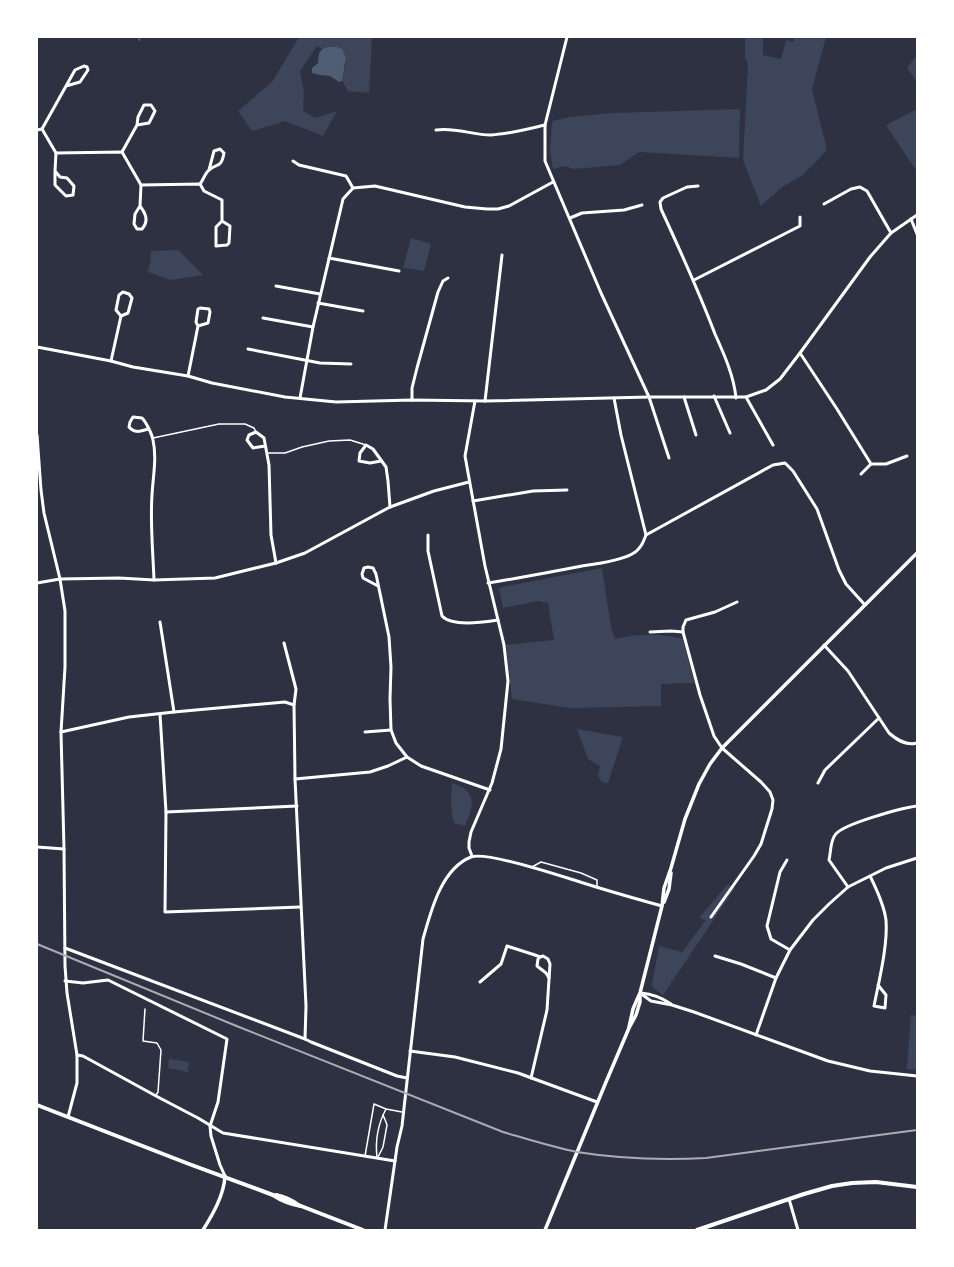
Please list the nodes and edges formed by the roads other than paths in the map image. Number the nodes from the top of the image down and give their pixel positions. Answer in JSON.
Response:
{"nodes":[{"id":1,"x":567,"y":37,"type":"edge"},
{"id":2,"x":66,"y":86,"type":"junction"},
{"id":3,"x":137,"y":125,"type":"junction"},
{"id":4,"x":545,"y":125,"type":"junction"},
{"id":5,"x":42,"y":129,"type":"junction"},
{"id":6,"x":37,"y":130,"type":"edge"},
{"id":7,"x":436,"y":130,"type":"dead end"},
{"id":8,"x":122,"y":152,"type":"junction"},
{"id":9,"x":56,"y":153,"type":"junction"},
{"id":10,"x":293,"y":161,"type":"dead end"},
{"id":11,"x":209,"y":170,"type":"junction"},
{"id":12,"x":55,"y":171,"type":"junction"},
{"id":13,"x":553,"y":182,"type":"junction"},
{"id":14,"x":200,"y":184,"type":"junction"},
{"id":15,"x":141,"y":185,"type":"junction"},
{"id":16,"x":698,"y":186,"type":"dead end"},
{"id":17,"x":353,"y":188,"type":"junction"},
{"id":18,"x":824,"y":204,"type":"dead end"},
{"id":19,"x":642,"y":205,"type":"dead end"},
{"id":20,"x":140,"y":206,"type":"junction"},
{"id":21,"x":917,"y":215,"type":"edge"},
{"id":22,"x":800,"y":217,"type":"dead end"},
{"id":23,"x":570,"y":218,"type":"junction"},
{"id":24,"x":912,"y":219,"type":"junction"},
{"id":25,"x":222,"y":220,"type":"junction"},
{"id":26,"x":891,"y":233,"type":"junction"},
{"id":27,"x":917,"y":234,"type":"edge"},
{"id":28,"x":502,"y":255,"type":"dead end"},
{"id":29,"x":329,"y":258,"type":"junction"},
{"id":30,"x":398,"y":271,"type":"dead end"},
{"id":31,"x":448,"y":278,"type":"dead end"},
{"id":32,"x":694,"y":280,"type":"junction"},
{"id":33,"x":276,"y":286,"type":"dead end"},
{"id":34,"x":320,"y":294,"type":"junction"},
{"id":35,"x":318,"y":303,"type":"junction"},
{"id":36,"x":363,"y":311,"type":"dead end"},
{"id":37,"x":121,"y":316,"type":"junction"},
{"id":38,"x":263,"y":318,"type":"dead end"},
{"id":39,"x":198,"y":326,"type":"junction"},
{"id":40,"x":313,"y":327,"type":"junction"},
{"id":41,"x":37,"y":347,"type":"edge"},
{"id":42,"x":248,"y":349,"type":"dead end"},
{"id":43,"x":800,"y":353,"type":"junction"},
{"id":44,"x":111,"y":361,"type":"junction"},
{"id":45,"x":306,"y":361,"type":"junction"},
{"id":46,"x":351,"y":364,"type":"dead end"},
{"id":47,"x":188,"y":376,"type":"junction"},
{"id":48,"x":684,"y":396,"type":"junction"},
{"id":49,"x":714,"y":396,"type":"junction"},
{"id":50,"x":649,"y":397,"type":"junction"},
{"id":51,"x":746,"y":397,"type":"junction"},
{"id":52,"x":300,"y":398,"type":"junction"},
{"id":53,"x":614,"y":398,"type":"junction"},
{"id":54,"x":736,"y":398,"type":"junction"},
{"id":55,"x":412,"y":400,"type":"junction"},
{"id":56,"x":475,"y":401,"type":"junction"},
{"id":57,"x":485,"y":401,"type":"junction"},
{"id":58,"x":148,"y":429,"type":"junction"},
{"id":59,"x":256,"y":432,"type":"junction"},
{"id":60,"x":730,"y":432,"type":"dead end"},
{"id":61,"x":37,"y":435,"type":"edge"},
{"id":62,"x":696,"y":435,"type":"dead end"},
{"id":63,"x":153,"y":438,"type":"junction"},
{"id":64,"x":366,"y":445,"type":"junction"},
{"id":65,"x":773,"y":445,"type":"dead end"},
{"id":66,"x":265,"y":446,"type":"junction"},
{"id":67,"x":267,"y":453,"type":"junction"},
{"id":68,"x":38,"y":454,"type":"edge"},
{"id":69,"x":907,"y":456,"type":"dead end"},
{"id":70,"x":669,"y":458,"type":"dead end"},
{"id":71,"x":381,"y":461,"type":"junction"},
{"id":72,"x":871,"y":464,"type":"junction"},
{"id":73,"x":861,"y":474,"type":"dead end"},
{"id":74,"x":469,"y":482,"type":"junction"},
{"id":75,"x":567,"y":490,"type":"dead end"},
{"id":76,"x":473,"y":501,"type":"junction"},
{"id":77,"x":390,"y":507,"type":"junction"},
{"id":78,"x":428,"y":535,"type":"dead end"},
{"id":79,"x":646,"y":535,"type":"junction"},
{"id":80,"x":917,"y":553,"type":"edge"},
{"id":81,"x":276,"y":563,"type":"junction"},
{"id":82,"x":60,"y":579,"type":"junction"},
{"id":83,"x":154,"y":580,"type":"junction"},
{"id":84,"x":37,"y":583,"type":"edge"},
{"id":85,"x":488,"y":583,"type":"junction"},
{"id":86,"x":378,"y":586,"type":"junction"},
{"id":87,"x":737,"y":602,"type":"dead end"},
{"id":88,"x":865,"y":605,"type":"junction"},
{"id":89,"x":498,"y":620,"type":"junction"},
{"id":90,"x":160,"y":622,"type":"dead end"},
{"id":91,"x":650,"y":632,"type":"dead end"},
{"id":92,"x":683,"y":632,"type":"junction"},
{"id":93,"x":284,"y":643,"type":"dead end"},
{"id":94,"x":824,"y":645,"type":"junction"},
{"id":95,"x":294,"y":705,"type":"junction"},
{"id":96,"x":174,"y":712,"type":"junction"},
{"id":97,"x":160,"y":714,"type":"junction"},
{"id":98,"x":879,"y":718,"type":"junction"},
{"id":99,"x":391,"y":730,"type":"junction"},
{"id":100,"x":61,"y":732,"type":"junction"},
{"id":101,"x":365,"y":732,"type":"dead end"},
{"id":102,"x":916,"y":743,"type":"edge"},
{"id":103,"x":917,"y":747,"type":"edge"},
{"id":104,"x":722,"y":748,"type":"junction"},
{"id":105,"x":407,"y":757,"type":"junction"},
{"id":106,"x":295,"y":779,"type":"junction"},
{"id":107,"x":818,"y":782,"type":"dead end"},
{"id":108,"x":490,"y":790,"type":"junction"},
{"id":109,"x":297,"y":806,"type":"junction"},
{"id":110,"x":917,"y":806,"type":"edge"},
{"id":111,"x":166,"y":812,"type":"junction"},
{"id":112,"x":37,"y":847,"type":"edge"},
{"id":113,"x":64,"y":849,"type":"junction"},
{"id":114,"x":472,"y":856,"type":"junction"},
{"id":115,"x":917,"y":858,"type":"edge"},
{"id":116,"x":787,"y":860,"type":"dead end"},
{"id":117,"x":530,"y":867,"type":"junction"},
{"id":118,"x":870,"y":876,"type":"junction"},
{"id":119,"x":598,"y":887,"type":"junction"},
{"id":120,"x":848,"y":888,"type":"junction"},
{"id":121,"x":662,"y":906,"type":"junction"},
{"id":122,"x":300,"y":907,"type":"junction"},
{"id":123,"x":712,"y":917,"type":"dead end"},
{"id":124,"x":65,"y":948,"type":"junction"},
{"id":125,"x":790,"y":950,"type":"junction"},
{"id":126,"x":715,"y":956,"type":"dead end"},
{"id":127,"x":540,"y":957,"type":"junction"},
{"id":128,"x":549,"y":978,"type":"junction"},
{"id":129,"x":776,"y":978,"type":"junction"},
{"id":130,"x":65,"y":981,"type":"junction"},
{"id":131,"x":480,"y":982,"type":"dead end"},
{"id":132,"x":878,"y":985,"type":"junction"},
{"id":133,"x":640,"y":993,"type":"junction"},
{"id":134,"x":672,"y":1005,"type":"junction"},
{"id":135,"x":145,"y":1009,"type":"dead end"},
{"id":136,"x":756,"y":1035,"type":"junction"},
{"id":137,"x":305,"y":1039,"type":"junction"},
{"id":138,"x":410,"y":1051,"type":"junction"},
{"id":139,"x":77,"y":1055,"type":"junction"},
{"id":140,"x":917,"y":1076,"type":"edge"},
{"id":141,"x":407,"y":1078,"type":"junction"},
{"id":142,"x":531,"y":1078,"type":"junction"},
{"id":143,"x":156,"y":1096,"type":"junction"},
{"id":144,"x":598,"y":1102,"type":"junction"},
{"id":145,"x":37,"y":1105,"type":"edge"},
{"id":146,"x":386,"y":1109,"type":"junction"},
{"id":147,"x":403,"y":1112,"type":"junction"},
{"id":148,"x":383,"y":1115,"type":"junction"},
{"id":149,"x":68,"y":1117,"type":"junction"},
{"id":150,"x":210,"y":1126,"type":"junction"},
{"id":151,"x":366,"y":1156,"type":"junction"},
{"id":152,"x":377,"y":1158,"type":"junction"},
{"id":153,"x":395,"y":1161,"type":"junction"},
{"id":154,"x":225,"y":1176,"type":"junction"},
{"id":155,"x":917,"y":1187,"type":"edge"},
{"id":156,"x":789,"y":1199,"type":"junction"},
{"id":157,"x":204,"y":1230,"type":"edge"},
{"id":158,"x":363,"y":1230,"type":"edge"},
{"id":159,"x":385,"y":1230,"type":"edge"},
{"id":160,"x":545,"y":1230,"type":"edge"},
{"id":161,"x":697,"y":1230,"type":"edge"},
{"id":162,"x":798,"y":1230,"type":"edge"}],
"edges":[{"from":1,"to":4,"type":"street"},
{"from":2,"to":2,"type":"street"},
{"from":2,"to":5,"type":"street"},
{"from":3,"to":3,"type":"street"},
{"from":3,"to":8,"type":"street"},
{"from":4,"to":7,"type":"street"},
{"from":4,"to":13,"type":"street"},
{"from":5,"to":6,"type":"street"},
{"from":5,"to":9,"type":"street"},
{"from":8,"to":9,"type":"street"},
{"from":8,"to":15,"type":"street"},
{"from":9,"to":12,"type":"street"},
{"from":10,"to":17,"type":"street"},
{"from":11,"to":11,"type":"street"},
{"from":11,"to":14,"type":"street"},
{"from":12,"to":12,"type":"street"},
{"from":13,"to":17,"type":"street"},
{"from":13,"to":23,"type":"street"},
{"from":14,"to":15,"type":"street"},
{"from":14,"to":25,"type":"street"},
{"from":15,"to":20,"type":"street"},
{"from":16,"to":32,"type":"street"},
{"from":17,"to":29,"type":"street"},
{"from":18,"to":26,"type":"street"},
{"from":19,"to":23,"type":"street"},
{"from":20,"to":20,"type":"street"},
{"from":21,"to":24,"type":"street"},
{"from":22,"to":32,"type":"street"},
{"from":23,"to":50,"type":"street"},
{"from":24,"to":26,"type":"street"},
{"from":24,"to":27,"type":"street"},
{"from":25,"to":25,"type":"street"},
{"from":26,"to":43,"type":"street"},
{"from":28,"to":57,"type":"street"},
{"from":29,"to":30,"type":"street"},
{"from":29,"to":34,"type":"street"},
{"from":31,"to":55,"type":"street"},
{"from":32,"to":54,"type":"street"},
{"from":33,"to":34,"type":"street"},
{"from":34,"to":35,"type":"street"},
{"from":35,"to":36,"type":"street"},
{"from":35,"to":40,"type":"street"},
{"from":37,"to":37,"type":"street"},
{"from":37,"to":44,"type":"street"},
{"from":38,"to":40,"type":"street"},
{"from":39,"to":39,"type":"street"},
{"from":39,"to":47,"type":"street"},
{"from":40,"to":45,"type":"street"},
{"from":41,"to":44,"type":"street"},
{"from":42,"to":45,"type":"street"},
{"from":43,"to":51,"type":"street"},
{"from":43,"to":72,"type":"street"},
{"from":44,"to":47,"type":"street"},
{"from":45,"to":46,"type":"street"},
{"from":45,"to":52,"type":"street"},
{"from":47,"to":52,"type":"street"},
{"from":48,"to":49,"type":"street"},
{"from":48,"to":50,"type":"street"},
{"from":48,"to":62,"type":"street"},
{"from":49,"to":54,"type":"street"},
{"from":49,"to":60,"type":"street"},
{"from":50,"to":53,"type":"street"},
{"from":50,"to":70,"type":"street"},
{"from":51,"to":54,"type":"street"},
{"from":51,"to":65,"type":"street"},
{"from":52,"to":55,"type":"street"},
{"from":53,"to":57,"type":"street"},
{"from":53,"to":79,"type":"street"},
{"from":55,"to":56,"type":"street"},
{"from":56,"to":57,"type":"street"},
{"from":56,"to":74,"type":"street"},
{"from":58,"to":58,"type":"street"},
{"from":58,"to":63,"type":"street"},
{"from":59,"to":63,"type":"lane"},
{"from":59,"to":66,"type":"street"},
{"from":59,"to":66,"type":"street"},
{"from":61,"to":68,"type":"street"},
{"from":63,"to":83,"type":"street"},
{"from":64,"to":67,"type":"lane"},
{"from":64,"to":71,"type":"street"},
{"from":64,"to":71,"type":"street"},
{"from":66,"to":67,"type":"street"},
{"from":67,"to":81,"type":"street"},
{"from":68,"to":82,"type":"street"},
{"from":69,"to":72,"type":"street"},
{"from":71,"to":77,"type":"street"},
{"from":72,"to":73,"type":"street"},
{"from":74,"to":76,"type":"street"},
{"from":74,"to":77,"type":"street"},
{"from":75,"to":76,"type":"street"},
{"from":76,"to":85,"type":"street"},
{"from":77,"to":81,"type":"street"},
{"from":78,"to":89,"type":"street"},
{"from":79,"to":85,"type":"street"},
{"from":79,"to":88,"type":"street"},
{"from":80,"to":88,"type":"street"},
{"from":81,"to":83,"type":"street"},
{"from":82,"to":83,"type":"street"},
{"from":82,"to":84,"type":"street"},
{"from":82,"to":100,"type":"street"},
{"from":85,"to":89,"type":"street"},
{"from":86,"to":86,"type":"street"},
{"from":86,"to":99,"type":"street"},
{"from":87,"to":92,"type":"street"},
{"from":88,"to":94,"type":"street"},
{"from":89,"to":108,"type":"street"},
{"from":90,"to":96,"type":"street"},
{"from":91,"to":92,"type":"street"},
{"from":92,"to":104,"type":"street"},
{"from":93,"to":95,"type":"street"},
{"from":94,"to":98,"type":"street"},
{"from":94,"to":104,"type":"street"},
{"from":95,"to":96,"type":"street"},
{"from":95,"to":106,"type":"street"},
{"from":96,"to":97,"type":"street"},
{"from":97,"to":100,"type":"street"},
{"from":97,"to":111,"type":"street"},
{"from":98,"to":102,"type":"street"},
{"from":98,"to":107,"type":"street"},
{"from":99,"to":101,"type":"street"},
{"from":99,"to":105,"type":"street"},
{"from":100,"to":113,"type":"street"},
{"from":102,"to":103,"type":"street"},
{"from":104,"to":121,"type":"street"},
{"from":104,"to":123,"type":"street"},
{"from":105,"to":106,"type":"street"},
{"from":105,"to":108,"type":"street"},
{"from":106,"to":109,"type":"street"},
{"from":108,"to":114,"type":"street"},
{"from":109,"to":111,"type":"street"},
{"from":109,"to":122,"type":"street"},
{"from":110,"to":120,"type":"street"},
{"from":111,"to":122,"type":"street"},
{"from":112,"to":113,"type":"street"},
{"from":113,"to":124,"type":"street"},
{"from":114,"to":117,"type":"street"},
{"from":114,"to":138,"type":"street"},
{"from":115,"to":118,"type":"street"},
{"from":116,"to":125,"type":"street"},
{"from":117,"to":119,"type":"street"},
{"from":117,"to":119,"type":"lane"},
{"from":118,"to":120,"type":"street"},
{"from":118,"to":132,"type":"street"},
{"from":119,"to":121,"type":"street"},
{"from":120,"to":125,"type":"street"},
{"from":121,"to":133,"type":"street"},
{"from":122,"to":137,"type":"street"},
{"from":124,"to":130,"type":"street"},
{"from":124,"to":137,"type":"street"},
{"from":125,"to":129,"type":"street"},
{"from":126,"to":129,"type":"street"},
{"from":127,"to":128,"type":"street"},
{"from":127,"to":128,"type":"street"},
{"from":127,"to":131,"type":"street"},
{"from":128,"to":142,"type":"street"},
{"from":129,"to":136,"type":"street"},
{"from":130,"to":139,"type":"street"},
{"from":130,"to":150,"type":"street"},
{"from":132,"to":132,"type":"street"},
{"from":133,"to":134,"type":"street"},
{"from":133,"to":134,"type":"street"},
{"from":133,"to":144,"type":"street"},
{"from":134,"to":136,"type":"street"},
{"from":135,"to":143,"type":"lane"},
{"from":136,"to":140,"type":"street"},
{"from":137,"to":141,"type":"street"},
{"from":138,"to":141,"type":"street"},
{"from":138,"to":142,"type":"street"},
{"from":139,"to":143,"type":"street"},
{"from":139,"to":149,"type":"street"},
{"from":141,"to":147,"type":"street"},
{"from":142,"to":144,"type":"street"},
{"from":143,"to":150,"type":"street"},
{"from":144,"to":160,"type":"street"},
{"from":145,"to":149,"type":"main road"},
{"from":146,"to":147,"type":"lane"},
{"from":146,"to":148,"type":"lane"},
{"from":146,"to":151,"type":"lane"},
{"from":147,"to":153,"type":"street"},
{"from":148,"to":152,"type":"lane"},
{"from":148,"to":152,"type":"lane"},
{"from":149,"to":154,"type":"main road"},
{"from":150,"to":151,"type":"street"},
{"from":150,"to":154,"type":"street"},
{"from":151,"to":152,"type":"street"},
{"from":152,"to":153,"type":"street"},
{"from":153,"to":159,"type":"street"},
{"from":154,"to":157,"type":"street"},
{"from":154,"to":158,"type":"main road"},
{"from":155,"to":156,"type":"main road"},
{"from":156,"to":161,"type":"main road"},
{"from":156,"to":162,"type":"street"}]}
